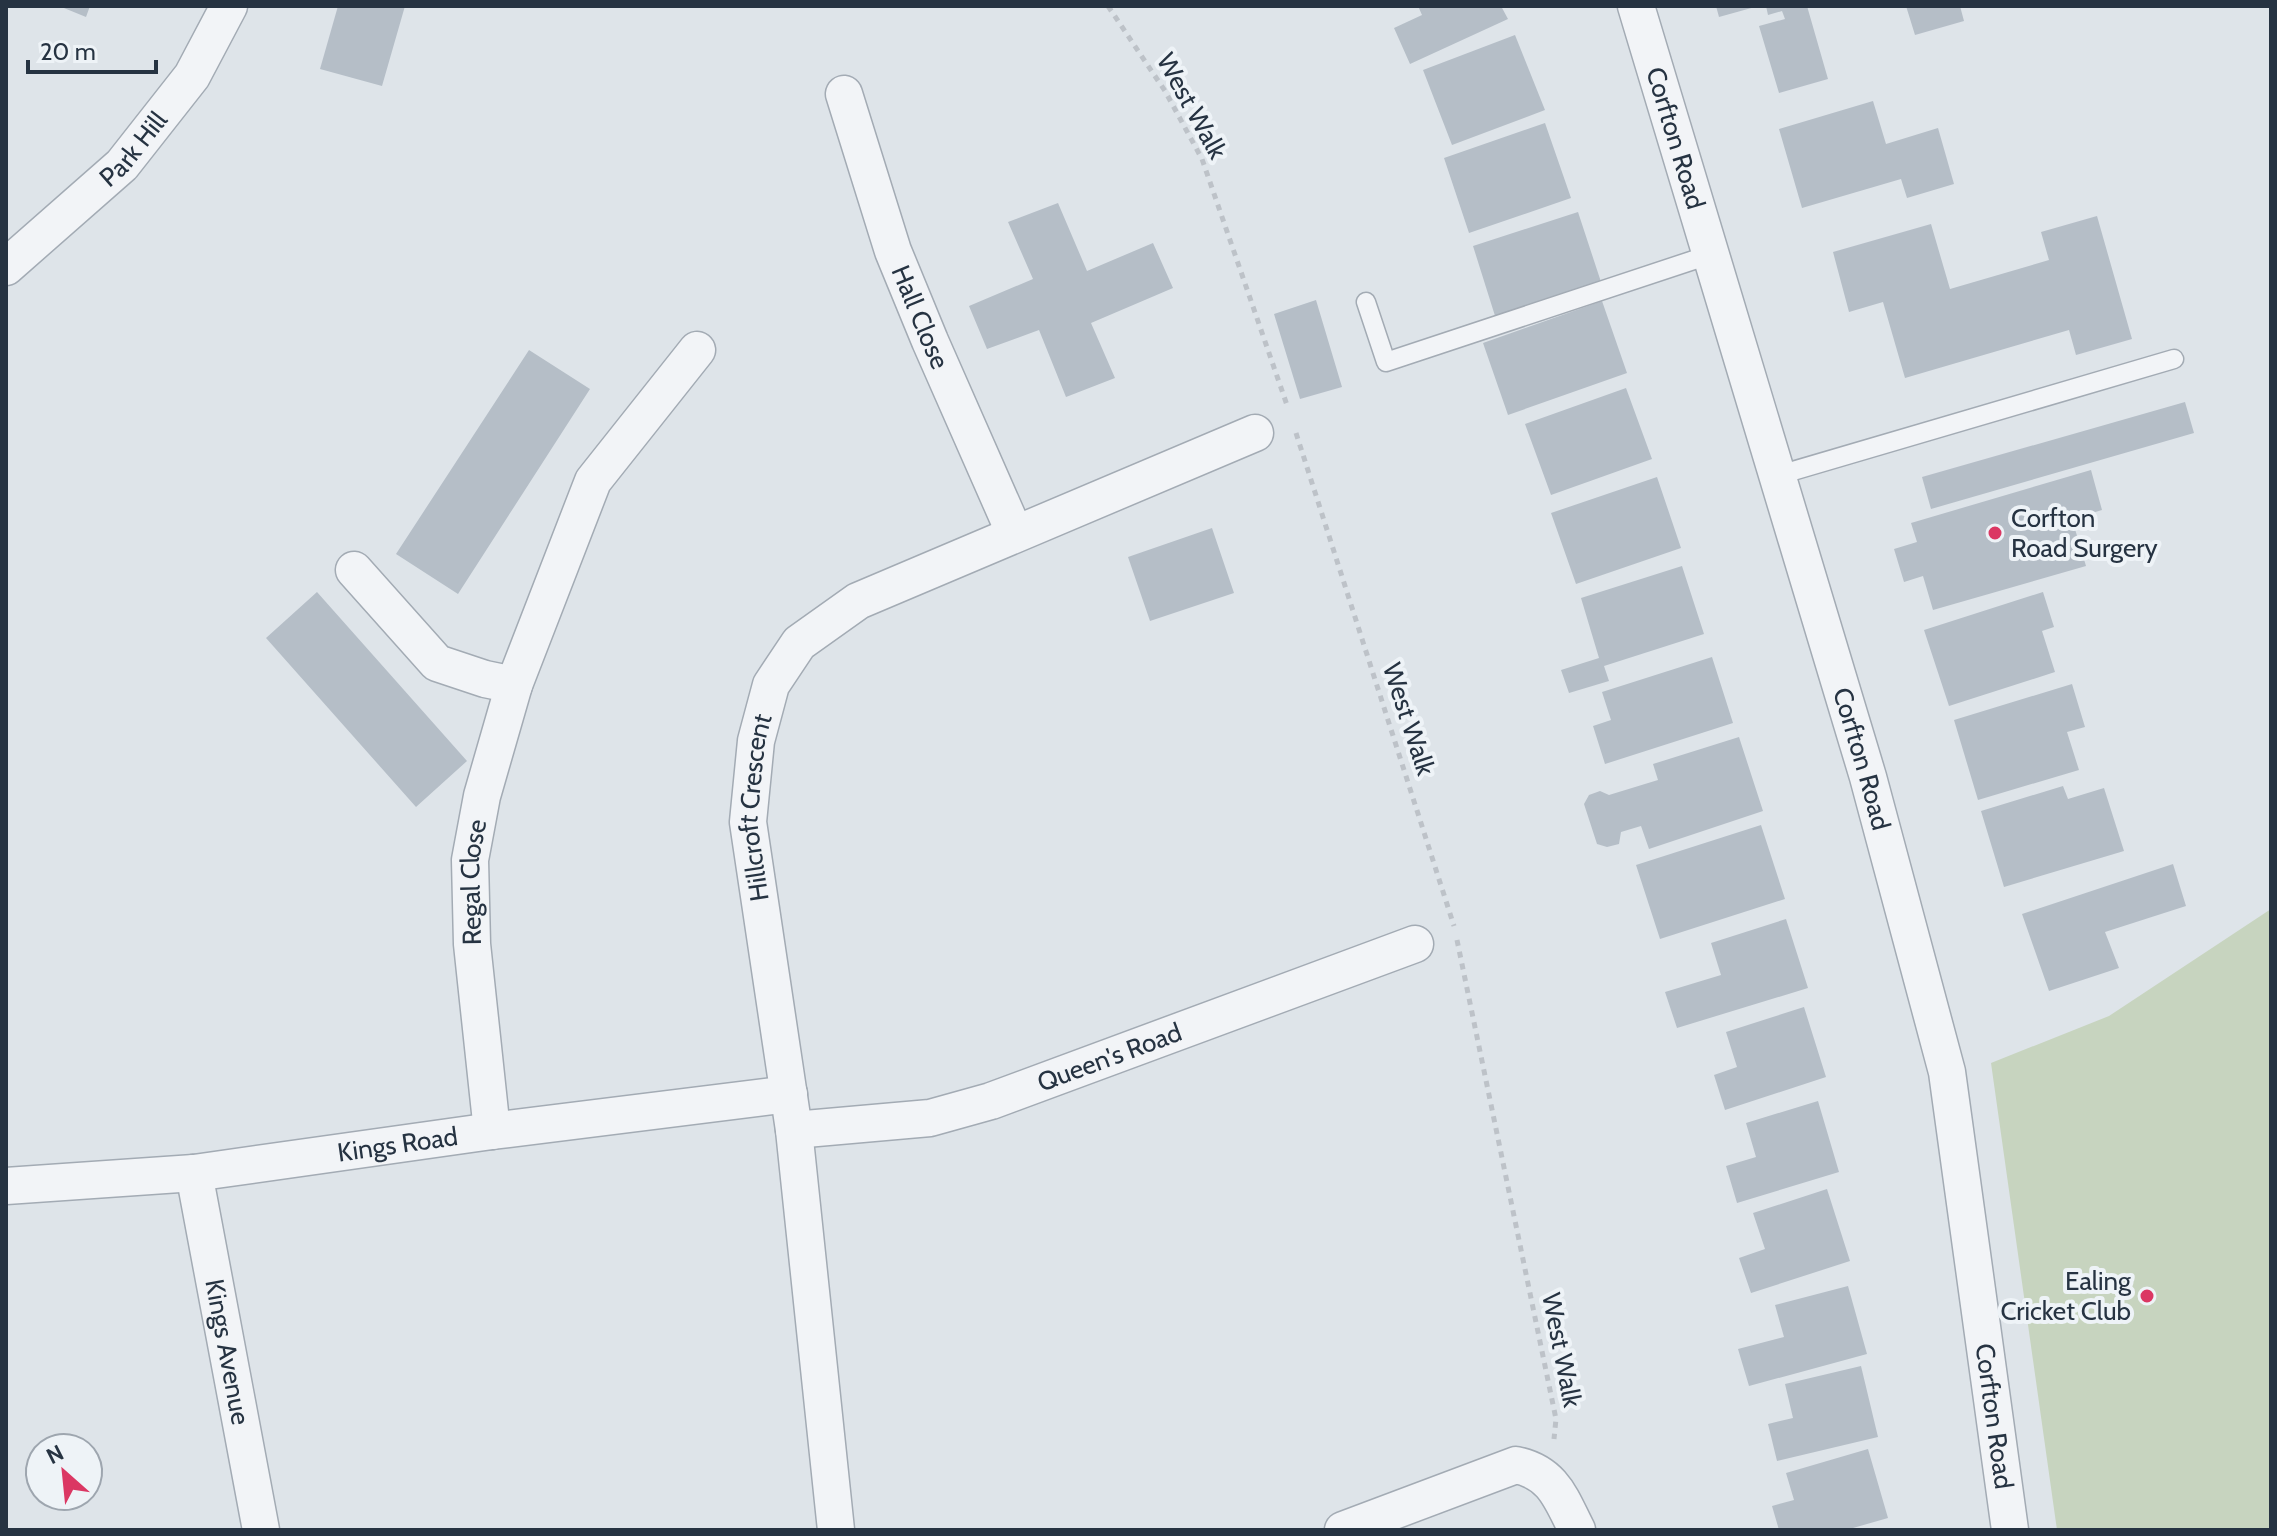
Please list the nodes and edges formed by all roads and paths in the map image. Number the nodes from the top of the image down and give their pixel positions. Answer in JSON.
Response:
{"nodes":[{"id":1,"x":229,"y":6,"type":"edge"},
{"id":2,"x":1108,"y":6,"type":"edge"},
{"id":3,"x":1636,"y":6,"type":"edge"},
{"id":4,"x":844,"y":94,"type":"dead end"},
{"id":5,"x":1712,"y":254,"type":"junction"},
{"id":6,"x":6,"y":267,"type":"edge"},
{"id":7,"x":1366,"y":302,"type":"dead end"},
{"id":8,"x":697,"y":350,"type":"dead end"},
{"id":9,"x":2174,"y":359,"type":"dead end"},
{"id":10,"x":1255,"y":433,"type":"dead end"},
{"id":11,"x":1779,"y":475,"type":"junction"},
{"id":12,"x":1015,"y":534,"type":"junction"},
{"id":13,"x":354,"y":570,"type":"dead end"},
{"id":14,"x":514,"y":685,"type":"junction"},
{"id":15,"x":1415,"y":944,"type":"dead end"},
{"id":16,"x":789,"y":1094,"type":"junction"},
{"id":17,"x":794,"y":1130,"type":"junction"},
{"id":18,"x":492,"y":1131,"type":"junction"},
{"id":19,"x":194,"y":1173,"type":"junction"},
{"id":20,"x":6,"y":1186,"type":"edge"},
{"id":21,"x":1550,"y":1481,"type":"junction"},
{"id":22,"x":261,"y":1530,"type":"edge"},
{"id":23,"x":836,"y":1530,"type":"edge"},
{"id":24,"x":1343,"y":1530,"type":"edge"},
{"id":25,"x":1577,"y":1530,"type":"edge"},
{"id":26,"x":2010,"y":1530,"type":"edge"}],
"edges":[{"from":1,"to":6,"type":"street","name":"Park Hill"},
{"from":2,"to":21,"type":"path","name":"West Walk"},
{"from":3,"to":5,"type":"street","name":"Corfton Road"},
{"from":4,"to":12,"type":"street","name":"Hall Close"},
{"from":5,"to":7,"type":"lane"},
{"from":5,"to":11,"type":"street","name":"Corfton Road"},
{"from":8,"to":14,"type":"street","name":"Regal Close"},
{"from":9,"to":11,"type":"lane"},
{"from":10,"to":12,"type":"street","name":"Hillcroft Crescent"},
{"from":11,"to":26,"type":"street","name":"Corfton Road"},
{"from":12,"to":16,"type":"street","name":"Hillcroft Crescent"},
{"from":13,"to":14,"type":"street"},
{"from":14,"to":18,"type":"street","name":"Regal Close"},
{"from":15,"to":17,"type":"street","name":"Queen's Road"},
{"from":16,"to":17,"type":"street","name":"Hillcroft Crescent"},
{"from":16,"to":18,"type":"street","name":"Kings Road"},
{"from":17,"to":23,"type":"street","name":"Hillcroft Crescent"},
{"from":18,"to":19,"type":"street","name":"Kings Road"},
{"from":19,"to":20,"type":"street","name":"Kings Road"},
{"from":19,"to":22,"type":"street","name":"Kings Avenue"},
{"from":21,"to":24,"type":"street"},
{"from":21,"to":25,"type":"street"}]}
